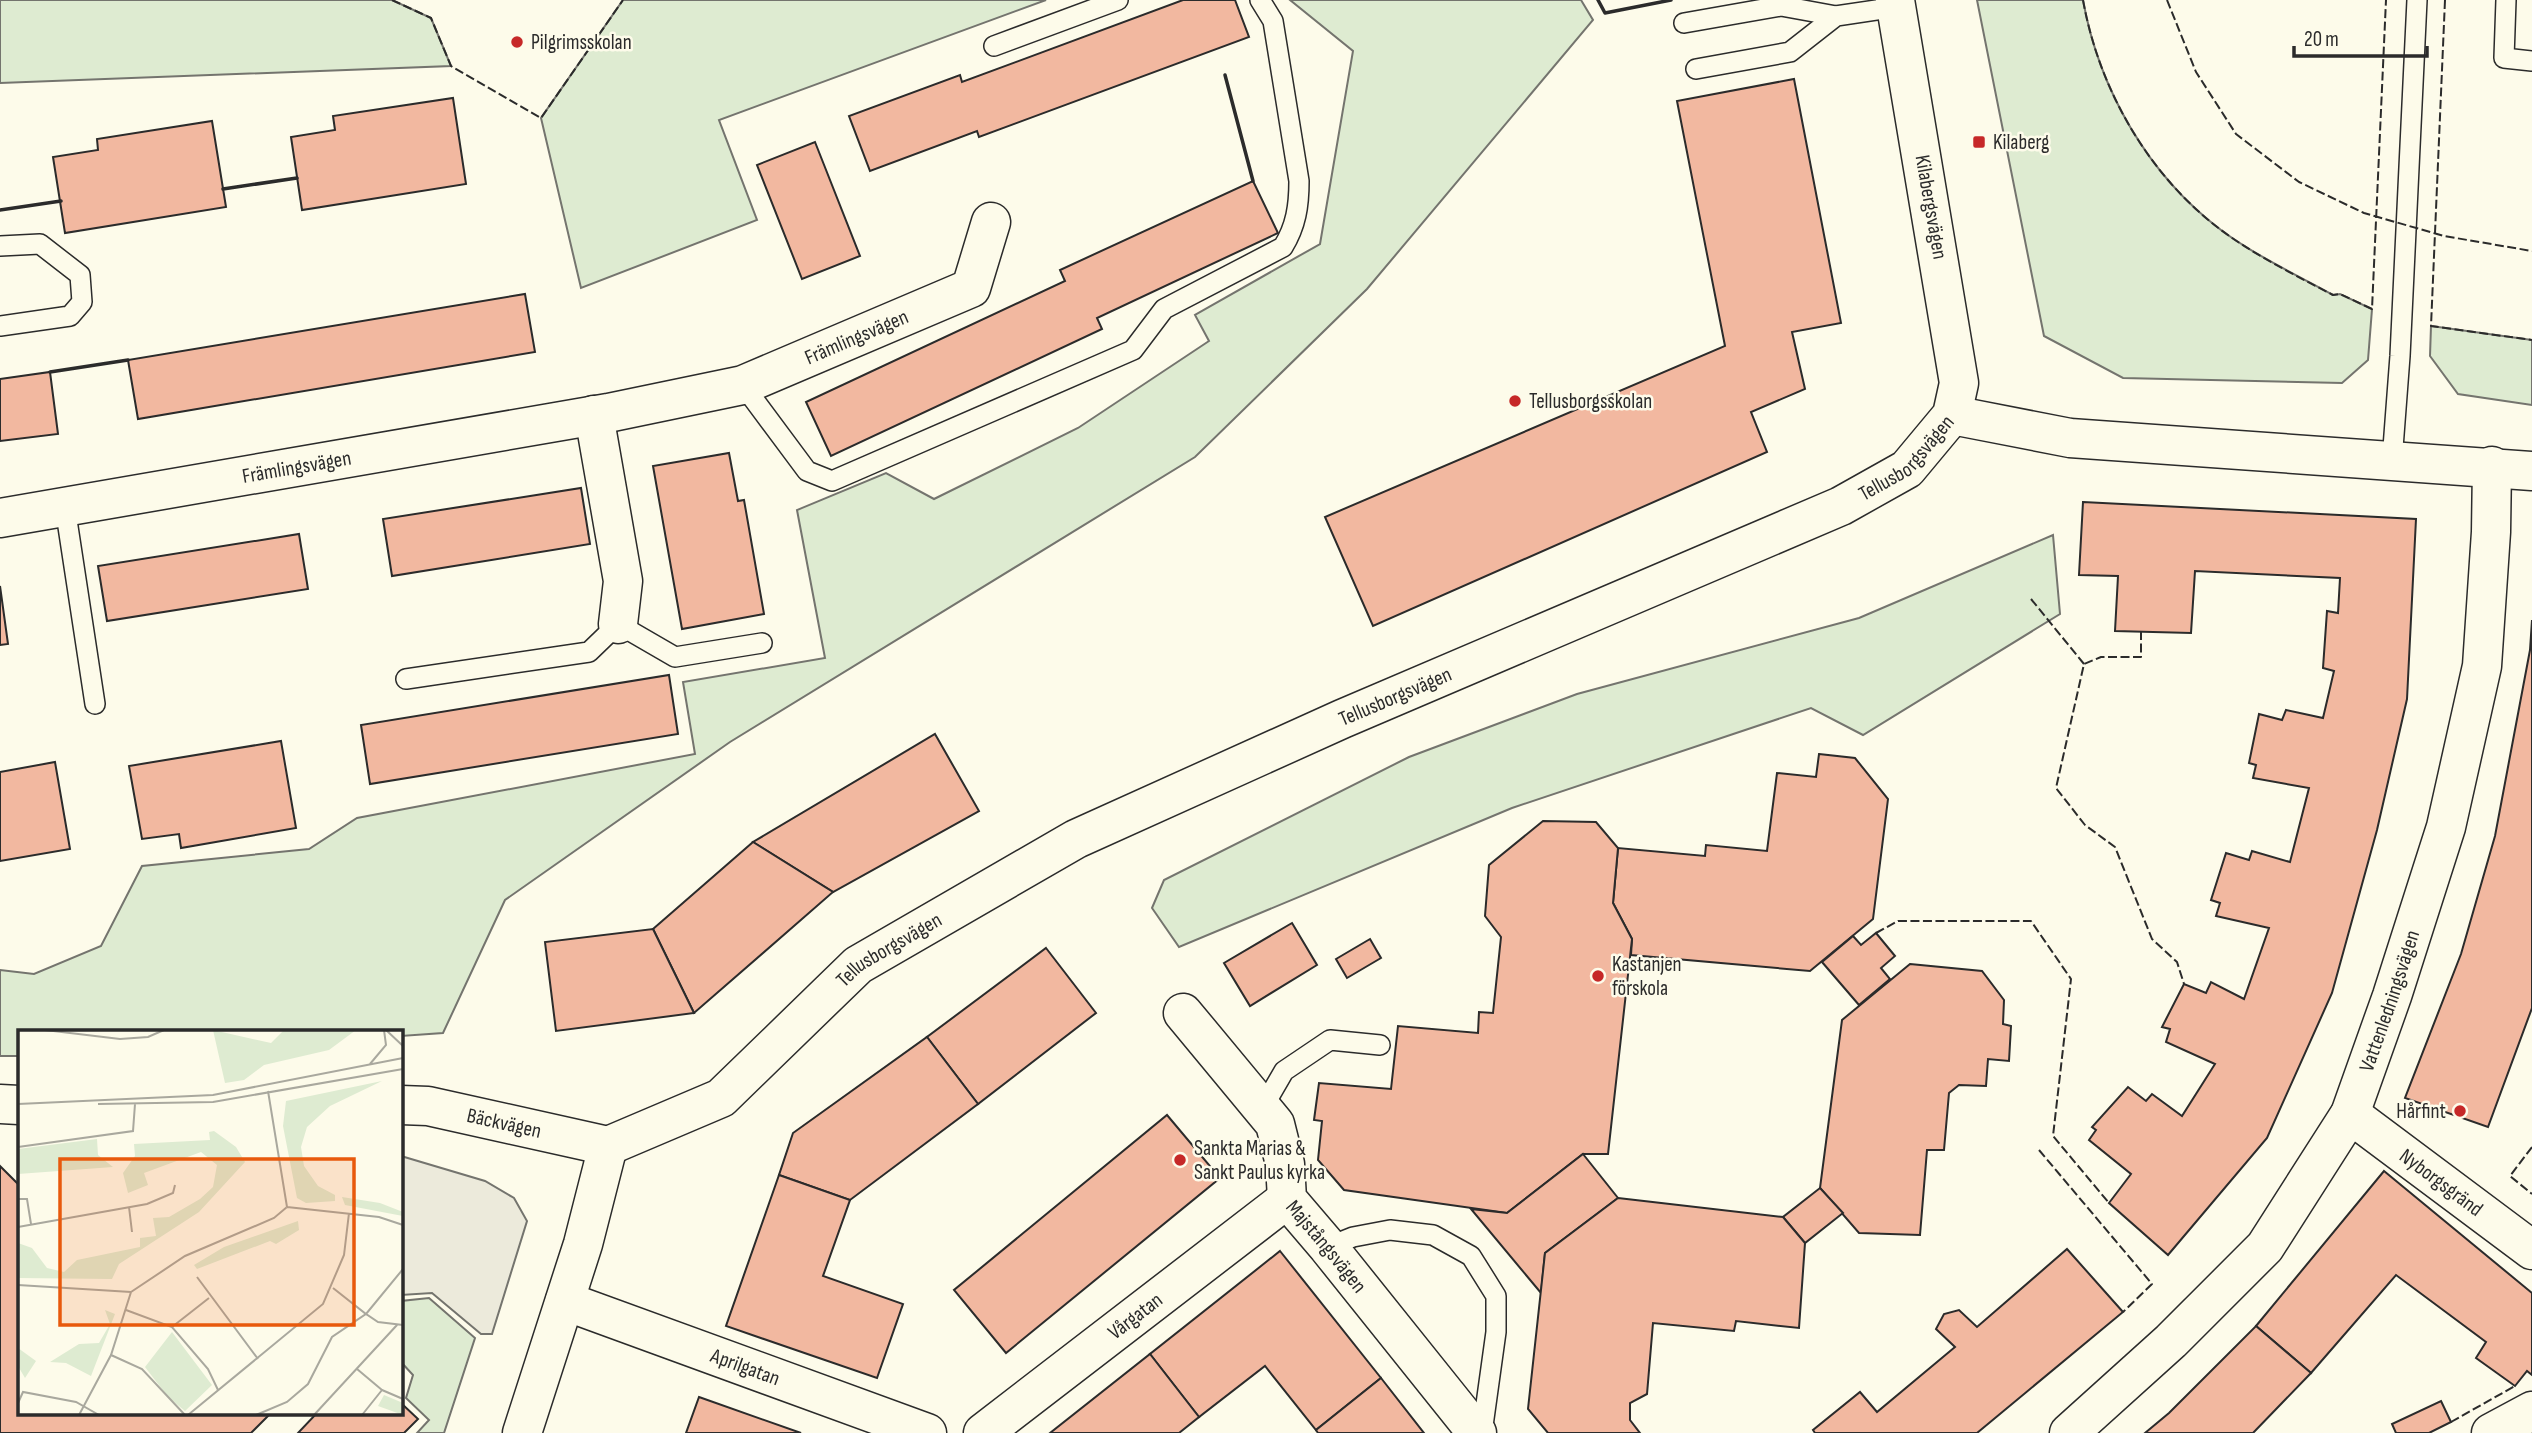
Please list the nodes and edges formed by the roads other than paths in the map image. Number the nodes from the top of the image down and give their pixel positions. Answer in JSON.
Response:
{"nodes":[{"id":1,"x":1118,"y":0,"type":"edge"},
{"id":2,"x":1260,"y":0,"type":"edge"},
{"id":3,"x":2417,"y":0,"type":"edge"},
{"id":4,"x":2506,"y":0,"type":"edge"},
{"id":5,"x":1895,"y":4,"type":"edge"},
{"id":6,"x":1836,"y":16,"type":"junction"},
{"id":7,"x":1684,"y":23,"type":"dead end"},
{"id":8,"x":994,"y":46,"type":"dead end"},
{"id":9,"x":2532,"y":61,"type":"edge"},
{"id":10,"x":1696,"y":69,"type":"dead end"},
{"id":11,"x":991,"y":222,"type":"dead end"},
{"id":12,"x":0,"y":246,"type":"edge"},
{"id":13,"x":0,"y":326,"type":"edge"},
{"id":14,"x":743,"y":385,"type":"junction"},
{"id":15,"x":594,"y":415,"type":"junction"},
{"id":16,"x":1952,"y":415,"type":"junction"},
{"id":17,"x":2392,"y":461,"type":"junction"},
{"id":18,"x":2492,"y":466,"type":"junction"},
{"id":19,"x":2532,"y":471,"type":"edge"},
{"id":20,"x":65,"y":507,"type":"junction"},
{"id":21,"x":0,"y":518,"type":"edge"},
{"id":22,"x":618,"y":624,"type":"junction"},
{"id":23,"x":762,"y":643,"type":"dead end"},
{"id":24,"x":406,"y":679,"type":"dead end"},
{"id":25,"x":95,"y":704,"type":"dead end"},
{"id":26,"x":1183,"y":1013,"type":"dead end"},
{"id":27,"x":1380,"y":1045,"type":"dead end"},
{"id":28,"x":0,"y":1104,"type":"edge"},
{"id":29,"x":18,"y":1105,"type":"edge"},
{"id":30,"x":402,"y":1105,"type":"edge"},
{"id":31,"x":1262,"y":1109,"type":"junction"},
{"id":32,"x":2350,"y":1114,"type":"junction"},
{"id":33,"x":608,"y":1146,"type":"junction"},
{"id":34,"x":1287,"y":1199,"type":"junction"},
{"id":35,"x":1328,"y":1247,"type":"junction"},
{"id":36,"x":2532,"y":1250,"type":"edge"},
{"id":37,"x":565,"y":1301,"type":"junction"},
{"id":38,"x":2532,"y":1411,"type":"edge"},
{"id":39,"x":523,"y":1433,"type":"edge"},
{"id":40,"x":926,"y":1433,"type":"edge"},
{"id":41,"x":983,"y":1433,"type":"edge"},
{"id":42,"x":1479,"y":1433,"type":"edge"},
{"id":43,"x":2068,"y":1433,"type":"edge"},
{"id":44,"x":2491,"y":1433,"type":"edge"}],
"edges":[{"from":1,"to":8,"type":"lane"},
{"from":2,"to":14,"type":"lane"},
{"from":3,"to":17,"type":"lane"},
{"from":4,"to":9,"type":"lane"},
{"from":5,"to":6,"type":"lane"},
{"from":5,"to":16,"type":"street","name":"Kilabergsvägen"},
{"from":6,"to":7,"type":"lane"},
{"from":6,"to":10,"type":"lane"},
{"from":11,"to":14,"type":"street","name":"Främlingsvägen"},
{"from":12,"to":13,"type":"lane"},
{"from":14,"to":15,"type":"street","name":"Främlingsvägen"},
{"from":15,"to":20,"type":"street","name":"Främlingsvägen"},
{"from":15,"to":22,"type":"street"},
{"from":16,"to":17,"type":"street","name":"Tellusborgsvägen"},
{"from":16,"to":33,"type":"street","name":"Tellusborgsvägen"},
{"from":17,"to":18,"type":"street","name":"Tellusborgsvägen"},
{"from":18,"to":19,"type":"street","name":"Tellusborgsvägen"},
{"from":18,"to":32,"type":"street","name":"Vattenledningsvägen"},
{"from":20,"to":21,"type":"street","name":"Främlingsvägen"},
{"from":20,"to":25,"type":"lane"},
{"from":22,"to":23,"type":"lane"},
{"from":22,"to":24,"type":"lane"},
{"from":26,"to":31,"type":"street","name":"Majstångsvägen"},
{"from":27,"to":31,"type":"lane"},
{"from":28,"to":29,"type":"street"},
{"from":30,"to":33,"type":"street","name":"Bäckvägen"},
{"from":31,"to":34,"type":"street","name":"Majstångsvägen"},
{"from":32,"to":36,"type":"street","name":"Nyborgsgränd"},
{"from":32,"to":43,"type":"street","name":"Vattenledningsvägen"},
{"from":33,"to":37,"type":"street"},
{"from":34,"to":35,"type":"street","name":"Majstångsvägen"},
{"from":34,"to":41,"type":"street","name":"Vårgatan"},
{"from":35,"to":42,"type":"street","name":"Majstångsvägen"},
{"from":35,"to":42,"type":"lane"},
{"from":37,"to":39,"type":"street"},
{"from":37,"to":40,"type":"street","name":"Aprilgatan"},
{"from":38,"to":44,"type":"street"}]}
